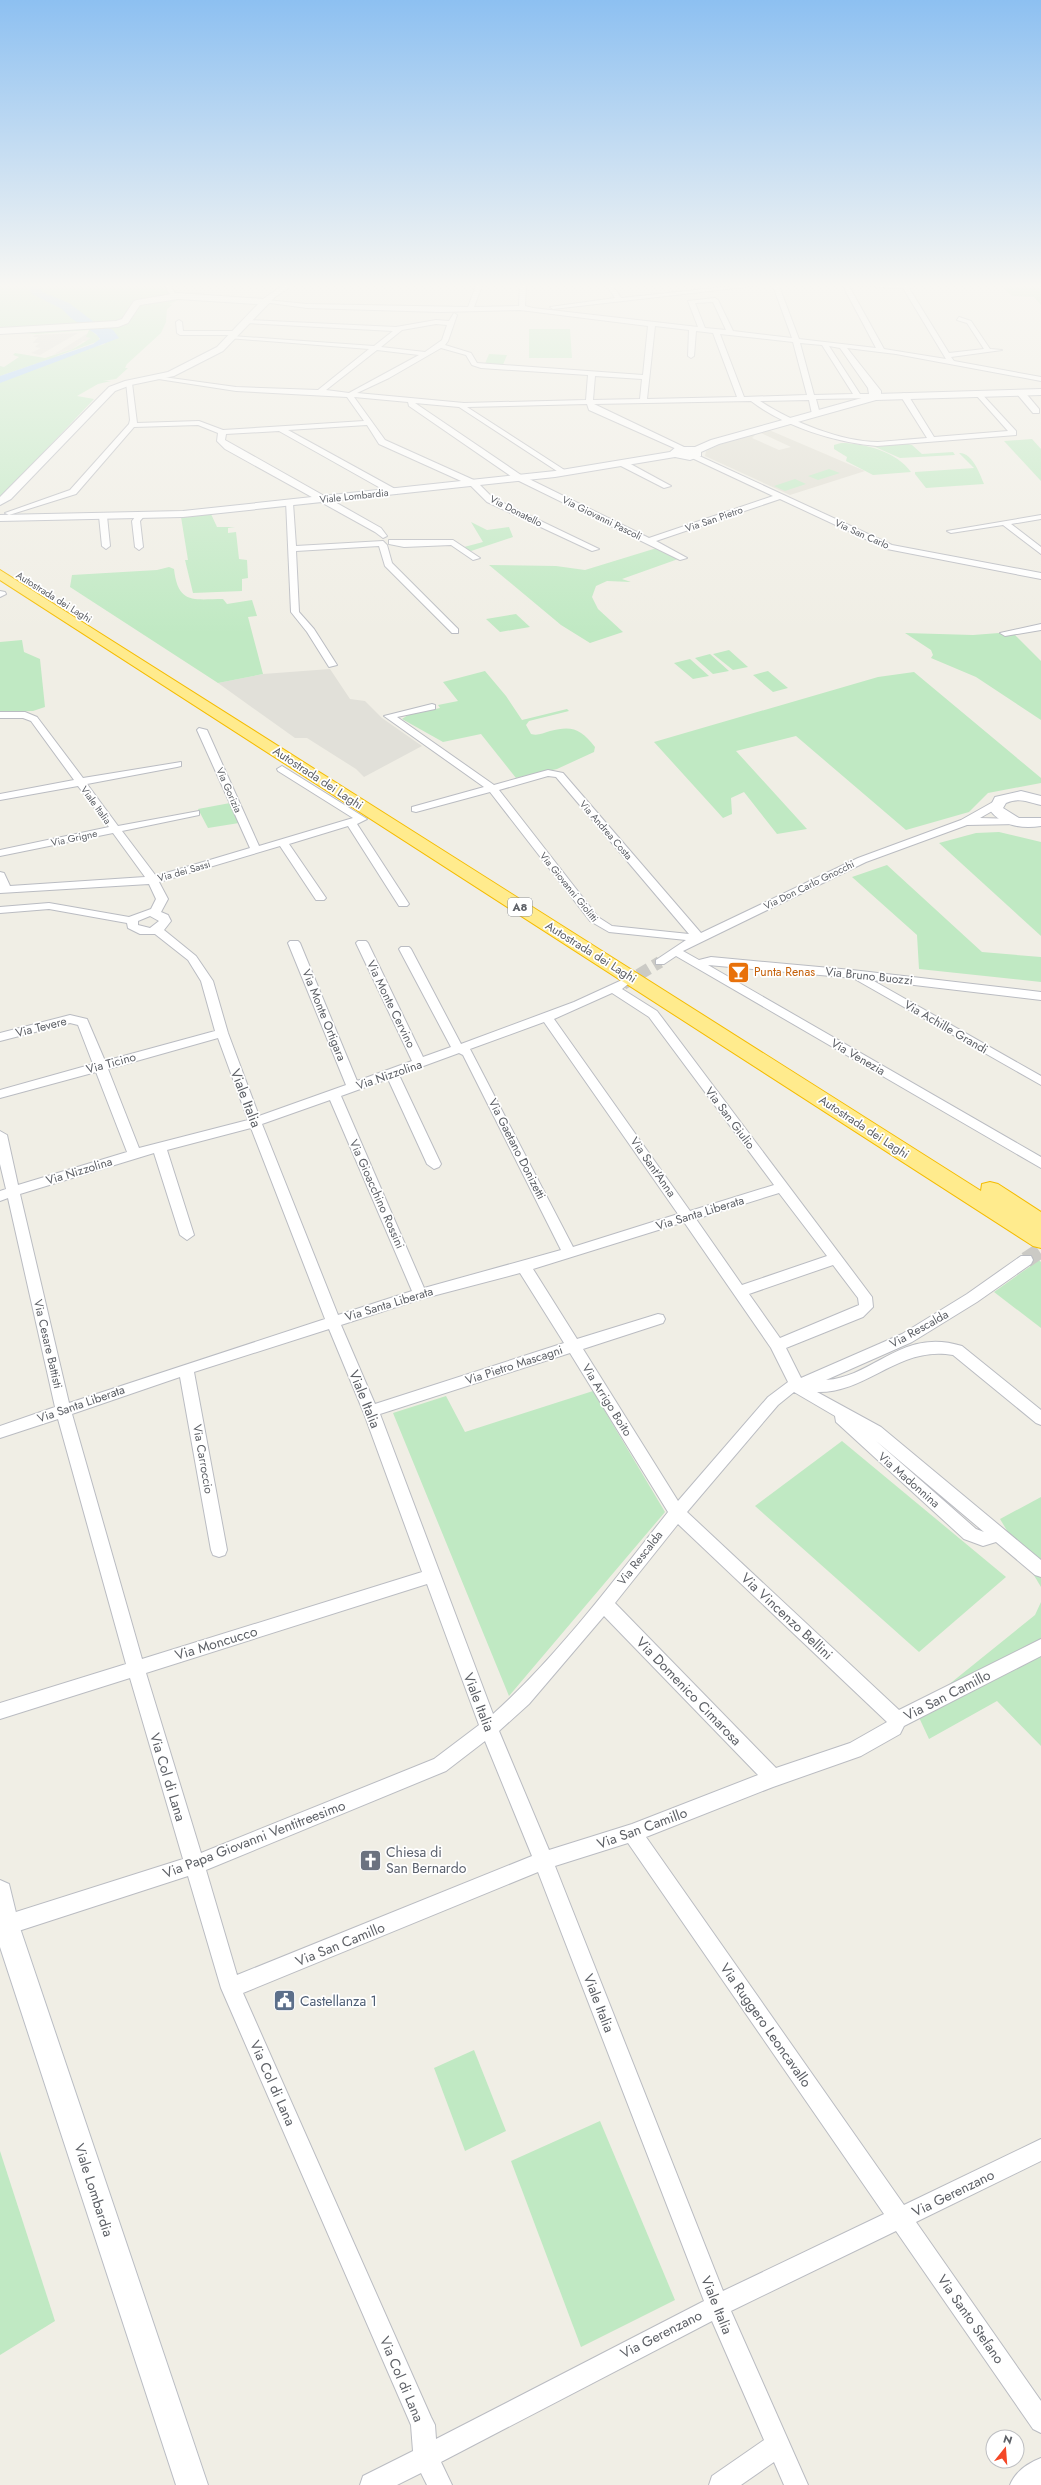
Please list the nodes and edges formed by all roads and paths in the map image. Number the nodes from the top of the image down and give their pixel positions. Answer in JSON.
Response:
{"nodes":[{"id":1,"x":100,"y":402,"type":"edge"},
{"id":2,"x":131,"y":402,"type":"edge"},
{"id":3,"x":354,"y":402,"type":"edge"},
{"id":4,"x":411,"y":402,"type":"edge"},
{"id":5,"x":423,"y":402,"type":"edge"},
{"id":6,"x":589,"y":402,"type":"joint"},
{"id":7,"x":759,"y":402,"type":"edge"},
{"id":8,"x":813,"y":402,"type":"edge"},
{"id":9,"x":844,"y":402,"type":"edge"},
{"id":10,"x":908,"y":402,"type":"edge"},
{"id":11,"x":987,"y":402,"type":"edge"},
{"id":12,"x":1028,"y":402,"type":"edge"},
{"id":13,"x":462,"y":405,"type":"junction"},
{"id":14,"x":1036,"y":411,"type":"dead end"},
{"id":15,"x":816,"y":414,"type":"junction"},
{"id":16,"x":794,"y":421,"type":"junction"},
{"id":17,"x":367,"y":423,"type":"junction"},
{"id":18,"x":132,"y":425,"type":"junction"},
{"id":19,"x":281,"y":429,"type":"junction"},
{"id":20,"x":222,"y":432,"type":"junction"},
{"id":21,"x":932,"y":440,"type":"junction"},
{"id":22,"x":678,"y":451,"type":"junction"},
{"id":23,"x":695,"y":453,"type":"junction"},
{"id":24,"x":622,"y":463,"type":"junction"},
{"id":25,"x":563,"y":473,"type":"junction"},
{"id":26,"x":521,"y":478,"type":"junction"},
{"id":27,"x":473,"y":483,"type":"junction"},
{"id":28,"x":667,"y":486,"type":"dead end"},
{"id":29,"x":394,"y":492,"type":"junction"},
{"id":30,"x":780,"y":496,"type":"junction"},
{"id":31,"x":322,"y":499,"type":"junction"},
{"id":32,"x":290,"y":503,"type":"junction"},
{"id":33,"x":4,"y":508,"type":"edge"},
{"id":34,"x":31,"y":512,"type":"junction"},
{"id":35,"x":103,"y":516,"type":"junction"},
{"id":36,"x":141,"y":516,"type":"junction"},
{"id":37,"x":1041,"y":517,"type":"edge"},
{"id":38,"x":1005,"y":523,"type":"junction"},
{"id":39,"x":951,"y":531,"type":"dead end"},
{"id":40,"x":649,"y":541,"type":"junction"},
{"id":41,"x":384,"y":542,"type":"junction"},
{"id":42,"x":106,"y":546,"type":"dead end"},
{"id":43,"x":139,"y":547,"type":"dead end"},
{"id":44,"x":595,"y":549,"type":"dead end"},
{"id":45,"x":292,"y":550,"type":"junction"},
{"id":46,"x":1041,"y":551,"type":"edge"},
{"id":47,"x":476,"y":558,"type":"dead end"},
{"id":48,"x":683,"y":558,"type":"dead end"},
{"id":49,"x":0,"y":562,"type":"edge"},
{"id":50,"x":0,"y":574,"type":"edge"},
{"id":51,"x":1041,"y":576,"type":"edge"},
{"id":52,"x":1041,"y":627,"type":"edge"},
{"id":53,"x":455,"y":631,"type":"dead end"},
{"id":54,"x":1005,"y":633,"type":"dead end"},
{"id":55,"x":332,"y":665,"type":"dead end"},
{"id":56,"x":432,"y":706,"type":"dead end"},
{"id":57,"x":0,"y":715,"type":"edge"},
{"id":58,"x":202,"y":730,"type":"dead end"},
{"id":59,"x":178,"y":764,"type":"dead end"},
{"id":60,"x":282,"y":768,"type":"dead end"},
{"id":61,"x":80,"y":783,"type":"junction"},
{"id":62,"x":492,"y":788,"type":"junction"},
{"id":63,"x":0,"y":797,"type":"edge"},
{"id":64,"x":1037,"y":797,"type":"edge"},
{"id":65,"x":997,"y":804,"type":"junction"},
{"id":66,"x":416,"y":809,"type":"dead end"},
{"id":67,"x":195,"y":813,"type":"dead end"},
{"id":68,"x":351,"y":822,"type":"junction"},
{"id":69,"x":965,"y":822,"type":"junction"},
{"id":70,"x":1041,"y":822,"type":"edge"},
{"id":71,"x":1021,"y":823,"type":"junction"},
{"id":72,"x":114,"y":829,"type":"junction"},
{"id":73,"x":1041,"y":829,"type":"edge"},
{"id":74,"x":283,"y":842,"type":"junction"},
{"id":75,"x":256,"y":850,"type":"junction"},
{"id":76,"x":0,"y":853,"type":"edge"},
{"id":77,"x":0,"y":875,"type":"edge"},
{"id":78,"x":153,"y":880,"type":"junction"},
{"id":79,"x":3,"y":889,"type":"edge"},
{"id":80,"x":320,"y":898,"type":"dead end"},
{"id":81,"x":403,"y":904,"type":"dead end"},
{"id":82,"x":0,"y":910,"type":"edge"},
{"id":83,"x":155,"y":913,"type":"junction"},
{"id":84,"x":132,"y":921,"type":"junction"},
{"id":85,"x":156,"y":929,"type":"junction"},
{"id":86,"x":699,"y":938,"type":"junction"},
{"id":87,"x":294,"y":943,"type":"dead end"},
{"id":88,"x":362,"y":943,"type":"dead end"},
{"id":89,"x":405,"y":949,"type":"dead end"},
{"id":90,"x":675,"y":951,"type":"junction"},
{"id":91,"x":660,"y":962,"type":"tunnel mouth"},
{"id":92,"x":697,"y":964,"type":"junction"},
{"id":93,"x":852,"y":974,"type":"junction"},
{"id":94,"x":618,"y":987,"type":"joint"},
{"id":95,"x":1038,"y":995,"type":"edge"},
{"id":96,"x":1041,"y":1006,"type":"edge"},
{"id":97,"x":547,"y":1017,"type":"junction"},
{"id":98,"x":222,"y":1033,"type":"junction"},
{"id":99,"x":0,"y":1037,"type":"edge"},
{"id":100,"x":460,"y":1050,"type":"junction"},
{"id":101,"x":420,"y":1064,"type":"junction"},
{"id":102,"x":99,"y":1066,"type":"junction"},
{"id":103,"x":392,"y":1074,"type":"junction"},
{"id":104,"x":1041,"y":1081,"type":"edge"},
{"id":105,"x":353,"y":1088,"type":"junction"},
{"id":106,"x":0,"y":1094,"type":"edge"},
{"id":107,"x":334,"y":1094,"type":"junction"},
{"id":108,"x":255,"y":1122,"type":"junction"},
{"id":109,"x":0,"y":1139,"type":"edge"},
{"id":110,"x":159,"y":1147,"type":"junction"},
{"id":111,"x":135,"y":1154,"type":"junction"},
{"id":112,"x":1041,"y":1163,"type":"edge"},
{"id":113,"x":434,"y":1164,"type":"dead end"},
{"id":114,"x":782,"y":1187,"type":"junction"},
{"id":115,"x":7,"y":1194,"type":"edge"},
{"id":116,"x":688,"y":1217,"type":"junction"},
{"id":117,"x":1041,"y":1222,"type":"edge"},
{"id":118,"x":187,"y":1235,"type":"dead end"},
{"id":119,"x":1041,"y":1240,"type":"edge"},
{"id":120,"x":569,"y":1253,"type":"junction"},
{"id":121,"x":835,"y":1258,"type":"junction"},
{"id":122,"x":1026,"y":1260,"type":"tunnel mouth"},
{"id":123,"x":524,"y":1267,"type":"junction"},
{"id":124,"x":740,"y":1291,"type":"junction"},
{"id":125,"x":420,"y":1294,"type":"junction"},
{"id":126,"x":658,"y":1319,"type":"dead end"},
{"id":127,"x":332,"y":1322,"type":"junction"},
{"id":128,"x":777,"y":1345,"type":"junction"},
{"id":129,"x":573,"y":1346,"type":"junction"},
{"id":130,"x":186,"y":1369,"type":"junction"},
{"id":131,"x":798,"y":1385,"type":"junction"},
{"id":132,"x":63,"y":1410,"type":"junction"},
{"id":133,"x":371,"y":1410,"type":"junction"},
{"id":134,"x":1041,"y":1419,"type":"edge"},
{"id":135,"x":0,"y":1432,"type":"edge"},
{"id":136,"x":676,"y":1512,"type":"junction"},
{"id":137,"x":219,"y":1550,"type":"dead end"},
{"id":138,"x":1041,"y":1570,"type":"edge"},
{"id":139,"x":431,"y":1576,"type":"junction"},
{"id":140,"x":604,"y":1604,"type":"junction"},
{"id":141,"x":1041,"y":1647,"type":"edge"},
{"id":142,"x":136,"y":1668,"type":"junction"},
{"id":143,"x":0,"y":1711,"type":"edge"},
{"id":144,"x":896,"y":1720,"type":"junction"},
{"id":145,"x":489,"y":1728,"type":"junction"},
{"id":146,"x":773,"y":1778,"type":"junction"},
{"id":147,"x":632,"y":1833,"type":"junction"},
{"id":148,"x":543,"y":1861,"type":"junction"},
{"id":149,"x":195,"y":1865,"type":"junction"},
{"id":150,"x":0,"y":1893,"type":"edge"},
{"id":151,"x":3,"y":1926,"type":"edge"},
{"id":152,"x":232,"y":1988,"type":"junction"},
{"id":153,"x":1041,"y":2150,"type":"edge"},
{"id":154,"x":901,"y":2218,"type":"junction"},
{"id":155,"x":717,"y":2306,"type":"junction"},
{"id":156,"x":1041,"y":2421,"type":"edge"},
{"id":157,"x":777,"y":2445,"type":"junction"},
{"id":158,"x":425,"y":2456,"type":"junction"},
{"id":159,"x":1041,"y":2470,"type":"edge"},
{"id":160,"x":192,"y":2485,"type":"edge"},
{"id":161,"x":372,"y":2485,"type":"edge"},
{"id":162,"x":440,"y":2485,"type":"edge"},
{"id":163,"x":721,"y":2485,"type":"edge"},
{"id":164,"x":796,"y":2485,"type":"edge"},
{"id":165,"x":1022,"y":2485,"type":"edge"}],
"edges":[{"from":1,"to":33,"type":"street"},
{"from":2,"to":18,"type":"street"},
{"from":3,"to":17,"type":"street","name":"Via Donatello"},
{"from":4,"to":26,"type":"street","name":"Via Giovanni Pascoli"},
{"from":5,"to":13,"type":"street"},
{"from":6,"to":13,"type":"street"},
{"from":6,"to":22,"type":"street"},
{"from":7,"to":16,"type":"street"},
{"from":8,"to":15,"type":"street"},
{"from":9,"to":15,"type":"street"},
{"from":10,"to":21,"type":"street"},
{"from":11,"to":21,"type":"street"},
{"from":12,"to":14,"type":"street"},
{"from":13,"to":25,"type":"street"},
{"from":15,"to":16,"type":"street"},
{"from":16,"to":21,"type":"street"},
{"from":16,"to":23,"type":"street"},
{"from":17,"to":19,"type":"street"},
{"from":17,"to":27,"type":"street","name":"Via Donatello"},
{"from":18,"to":20,"type":"street"},
{"from":18,"to":34,"type":"street"},
{"from":19,"to":20,"type":"street"},
{"from":19,"to":29,"type":"street"},
{"from":20,"to":31,"type":"street"},
{"from":22,"to":23,"type":"street","name":"Viale Lombardia"},
{"from":22,"to":24,"type":"street","name":"Viale Lombardia"},
{"from":23,"to":30,"type":"street","name":"Via San Carlo"},
{"from":24,"to":25,"type":"street","name":"Viale Lombardia"},
{"from":24,"to":28,"type":"street"},
{"from":25,"to":26,"type":"street","name":"Viale Lombardia"},
{"from":26,"to":27,"type":"street","name":"Viale Lombardia"},
{"from":26,"to":40,"type":"street","name":"Via Giovanni Pascoli"},
{"from":27,"to":29,"type":"street","name":"Viale Lombardia"},
{"from":27,"to":44,"type":"street","name":"Via Donatello"},
{"from":29,"to":31,"type":"street","name":"Viale Lombardia"},
{"from":30,"to":40,"type":"street","name":"Via San Pietro"},
{"from":30,"to":51,"type":"street","name":"Via San Carlo"},
{"from":31,"to":32,"type":"street","name":"Viale Lombardia"},
{"from":31,"to":41,"type":"street"},
{"from":32,"to":36,"type":"street","name":"Viale Lombardia"},
{"from":32,"to":45,"type":"street"},
{"from":33,"to":34,"type":"street","name":"Viale Lombardia"},
{"from":34,"to":35,"type":"street","name":"Viale Lombardia"},
{"from":35,"to":36,"type":"street","name":"Viale Lombardia"},
{"from":35,"to":42,"type":"street"},
{"from":36,"to":43,"type":"street"},
{"from":37,"to":38,"type":"street"},
{"from":38,"to":39,"type":"street"},
{"from":38,"to":46,"type":"street"},
{"from":40,"to":48,"type":"street","name":"Via Giovanni Pascoli"},
{"from":41,"to":45,"type":"street"},
{"from":41,"to":47,"type":"street"},
{"from":41,"to":53,"type":"street"},
{"from":45,"to":55,"type":"street"},
{"from":49,"to":117,"type":"highway","name":"Autostrada dei Laghi","number":"A8"},
{"from":50,"to":119,"type":"highway","name":"Autostrada dei Laghi","number":"A8"},
{"from":52,"to":54,"type":"street"},
{"from":56,"to":62,"type":"street","name":"Via Giovanni Giolitti"},
{"from":57,"to":61,"type":"street","name":"Viale Italia"},
{"from":58,"to":75,"type":"street","name":"Via Gorizia"},
{"from":59,"to":61,"type":"street"},
{"from":60,"to":68,"type":"street","name":"Via dei Sassi"},
{"from":61,"to":63,"type":"street"},
{"from":61,"to":72,"type":"street","name":"Viale Italia"},
{"from":62,"to":66,"type":"street"},
{"from":62,"to":86,"type":"street","name":"Via Giovanni Giolitti"},
{"from":62,"to":86,"type":"street","name":"Via Andrea Costa"},
{"from":64,"to":65,"type":"street","name":"Via Don Carlo Gnocchi"},
{"from":65,"to":69,"type":"street","name":"Via Don Carlo Gnocchi"},
{"from":65,"to":71,"type":"street"},
{"from":67,"to":72,"type":"street","name":"Via Grigne"},
{"from":68,"to":74,"type":"street","name":"Via dei Sassi"},
{"from":68,"to":81,"type":"street"},
{"from":69,"to":71,"type":"street","name":"Via Don Carlo Gnocchi"},
{"from":69,"to":86,"type":"street","name":"Via Don Carlo Gnocchi"},
{"from":70,"to":71,"type":"street","name":"Via Don Carlo Gnocchi"},
{"from":71,"to":73,"type":"street"},
{"from":72,"to":76,"type":"street","name":"Via Grigne"},
{"from":72,"to":78,"type":"street","name":"Viale Italia"},
{"from":74,"to":75,"type":"street","name":"Via dei Sassi"},
{"from":74,"to":80,"type":"street"},
{"from":75,"to":78,"type":"street","name":"Via dei Sassi"},
{"from":77,"to":79,"type":"street"},
{"from":78,"to":79,"type":"street","name":"Via dei Sassi"},
{"from":78,"to":83,"type":"street","name":"Viale Italia"},
{"from":82,"to":84,"type":"street"},
{"from":83,"to":84,"type":"street"},
{"from":83,"to":85,"type":"street"},
{"from":84,"to":85,"type":"street"},
{"from":85,"to":98,"type":"street","name":"Viale Italia"},
{"from":86,"to":90,"type":"street","name":"Via Don Carlo Gnocchi"},
{"from":87,"to":105,"type":"street","name":"Via Monte Ortigara"},
{"from":88,"to":101,"type":"street","name":"Via Monte Cervino"},
{"from":89,"to":100,"type":"street","name":"Via Gaetano Donizetti"},
{"from":90,"to":91,"type":"street","name":"Via Don Carlo Gnocchi"},
{"from":90,"to":92,"type":"street","name":"Via Venezia"},
{"from":92,"to":93,"type":"street","name":"Via Bruno Buozzi"},
{"from":92,"to":112,"type":"street","name":"Via Venezia"},
{"from":93,"to":95,"type":"street","name":"Via Bruno Buozzi"},
{"from":93,"to":104,"type":"street","name":"Via Achille Grandi"},
{"from":94,"to":97,"type":"street","name":"Via Nizzolina"},
{"from":94,"to":114,"type":"street","name":"Via San Giulio"},
{"from":95,"to":96,"type":"street"},
{"from":97,"to":100,"type":"street","name":"Via Nizzolina"},
{"from":97,"to":116,"type":"street","name":"Via Sant'Anna"},
{"from":98,"to":102,"type":"street","name":"Via Ticino"},
{"from":98,"to":108,"type":"street","name":"Viale Italia"},
{"from":99,"to":102,"type":"street","name":"Via Tevere"},
{"from":100,"to":101,"type":"street","name":"Via Nizzolina"},
{"from":100,"to":120,"type":"street","name":"Via Gaetano Donizetti"},
{"from":101,"to":103,"type":"street","name":"Via Nizzolina"},
{"from":102,"to":106,"type":"street","name":"Via Ticino"},
{"from":102,"to":111,"type":"street","name":"Via Tevere"},
{"from":103,"to":105,"type":"street","name":"Via Nizzolina"},
{"from":103,"to":113,"type":"street"},
{"from":105,"to":107,"type":"street","name":"Via Nizzolina"},
{"from":107,"to":108,"type":"street","name":"Via Nizzolina"},
{"from":107,"to":125,"type":"street","name":"Via Gioacchino Rossini"},
{"from":108,"to":110,"type":"street","name":"Via Nizzolina"},
{"from":108,"to":127,"type":"street","name":"Viale Italia"},
{"from":109,"to":115,"type":"street","name":"Via Cesare Battisti"},
{"from":110,"to":111,"type":"street","name":"Via Nizzolina"},
{"from":110,"to":118,"type":"street"},
{"from":111,"to":115,"type":"street","name":"Via Nizzolina"},
{"from":114,"to":116,"type":"street","name":"Via Santa Liberata"},
{"from":114,"to":121,"type":"street","name":"Via San Giulio"},
{"from":115,"to":132,"type":"street","name":"Via Cesare Battisti"},
{"from":116,"to":120,"type":"street","name":"Via Santa Liberata"},
{"from":116,"to":124,"type":"street","name":"Via Sant'Anna"},
{"from":120,"to":123,"type":"street","name":"Via Santa Liberata"},
{"from":121,"to":124,"type":"street"},
{"from":121,"to":128,"type":"street","name":"Via San Giulio"},
{"from":122,"to":131,"type":"street","name":"Via Rescalda"},
{"from":123,"to":125,"type":"street","name":"Via Santa Liberata"},
{"from":123,"to":129,"type":"street","name":"Via Arrigo Boito"},
{"from":124,"to":128,"type":"street","name":"Via Sant'Anna"},
{"from":125,"to":127,"type":"street","name":"Via Santa Liberata"},
{"from":126,"to":129,"type":"street","name":"Via Pietro Mascagni"},
{"from":127,"to":130,"type":"street","name":"Via Santa Liberata"},
{"from":127,"to":133,"type":"street","name":"Viale Italia"},
{"from":128,"to":131,"type":"street","name":"Via Sant'Anna"},
{"from":129,"to":133,"type":"street","name":"Via Pietro Mascagni"},
{"from":129,"to":136,"type":"street","name":"Via Arrigo Boito"},
{"from":130,"to":132,"type":"street","name":"Via Santa Liberata"},
{"from":130,"to":137,"type":"street","name":"Via Carroccio"},
{"from":131,"to":134,"type":"street"},
{"from":131,"to":136,"type":"street","name":"Via Rescalda"},
{"from":131,"to":138,"type":"street","name":"Via Madonnina"},
{"from":132,"to":135,"type":"street","name":"Via Santa Liberata"},
{"from":132,"to":142,"type":"street","name":"Via Cesare Battisti"},
{"from":133,"to":139,"type":"street","name":"Viale Italia"},
{"from":136,"to":140,"type":"street","name":"Via Rescalda"},
{"from":136,"to":144,"type":"street","name":"Via Vincenzo Bellini"},
{"from":139,"to":142,"type":"street","name":"Via Moncucco"},
{"from":139,"to":145,"type":"street","name":"Viale Italia"},
{"from":140,"to":145,"type":"street","name":"Via Rescalda"},
{"from":140,"to":146,"type":"street","name":"Via Domenico Cimarosa"},
{"from":141,"to":144,"type":"street","name":"Via San Camillo"},
{"from":142,"to":143,"type":"street","name":"Via Moncucco"},
{"from":142,"to":149,"type":"street","name":"Via Col di Lana"},
{"from":144,"to":146,"type":"street","name":"Via San Camillo"},
{"from":145,"to":148,"type":"street","name":"Viale Italia"},
{"from":145,"to":149,"type":"street","name":"Via Papa Giovanni Ventitreesimo"},
{"from":146,"to":147,"type":"street","name":"Via San Camillo"},
{"from":147,"to":148,"type":"street","name":"Via San Camillo"},
{"from":147,"to":154,"type":"street","name":"Via Ruggero Leoncavallo"},
{"from":148,"to":152,"type":"street","name":"Via San Camillo"},
{"from":148,"to":155,"type":"street","name":"Viale Italia"},
{"from":149,"to":151,"type":"street","name":"Via Papa Giovanni Ventitreesimo"},
{"from":149,"to":152,"type":"street","name":"Via Col di Lana"},
{"from":150,"to":151,"type":"street","name":"Viale Lombardia"},
{"from":151,"to":160,"type":"street","name":"Viale Lombardia"},
{"from":152,"to":158,"type":"street","name":"Via Col di Lana"},
{"from":153,"to":154,"type":"street","name":"Via Gerenzano"},
{"from":154,"to":155,"type":"street","name":"Via Gerenzano"},
{"from":154,"to":156,"type":"street","name":"Via Santo Stefano"},
{"from":155,"to":157,"type":"street","name":"Viale Italia"},
{"from":155,"to":158,"type":"street","name":"Via Gerenzano"},
{"from":157,"to":163,"type":"street"},
{"from":157,"to":164,"type":"street","name":"Viale Italia"},
{"from":158,"to":161,"type":"street","name":"Via Gerenzano"},
{"from":158,"to":162,"type":"street","name":"Via Col di Lana"},
{"from":159,"to":165,"type":"street"}]}
